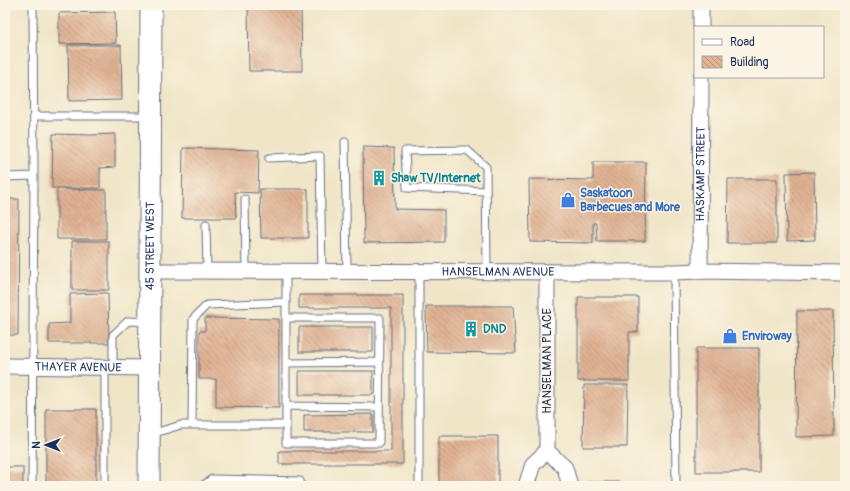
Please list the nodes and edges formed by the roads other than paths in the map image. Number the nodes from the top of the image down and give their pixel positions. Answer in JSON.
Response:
{"nodes":[{"id":1,"x":33,"y":5,"type":"edge"},
{"id":2,"x":151,"y":5,"type":"edge"},
{"id":3,"x":701,"y":5,"type":"edge"},
{"id":4,"x":701,"y":26,"type":"edge"},
{"id":5,"x":701,"y":78,"type":"edge"},
{"id":6,"x":34,"y":116,"type":"junction"},
{"id":7,"x":151,"y":116,"type":"junction"},
{"id":8,"x":345,"y":142,"type":"dead end"},
{"id":9,"x":269,"y":158,"type":"dead end"},
{"id":10,"x":34,"y":176,"type":"junction"},
{"id":11,"x":5,"y":177,"type":"edge"},
{"id":12,"x":486,"y":191,"type":"junction"},
{"id":13,"x":245,"y":199,"type":"dead end"},
{"id":14,"x":206,"y":224,"type":"dead end"},
{"id":15,"x":150,"y":271,"type":"junction"},
{"id":16,"x":206,"y":271,"type":"junction"},
{"id":17,"x":246,"y":271,"type":"junction"},
{"id":18,"x":700,"y":271,"type":"junction"},
{"id":19,"x":286,"y":272,"type":"junction"},
{"id":20,"x":322,"y":272,"type":"junction"},
{"id":21,"x":346,"y":272,"type":"junction"},
{"id":22,"x":419,"y":272,"type":"junction"},
{"id":23,"x":487,"y":272,"type":"junction"},
{"id":24,"x":547,"y":272,"type":"junction"},
{"id":25,"x":674,"y":272,"type":"junction"},
{"id":26,"x":845,"y":273,"type":"edge"},
{"id":27,"x":286,"y":302,"type":"junction"},
{"id":28,"x":286,"y":318,"type":"junction"},
{"id":29,"x":150,"y":322,"type":"junction"},
{"id":30,"x":379,"y":362,"type":"junction"},
{"id":31,"x":286,"y":363,"type":"junction"},
{"id":32,"x":5,"y":366,"type":"edge"},
{"id":33,"x":32,"y":366,"type":"junction"},
{"id":34,"x":109,"y":368,"type":"junction"},
{"id":35,"x":150,"y":368,"type":"junction"},
{"id":36,"x":286,"y":406,"type":"junction"},
{"id":37,"x":379,"y":407,"type":"junction"},
{"id":38,"x":192,"y":425,"type":"junction"},
{"id":39,"x":286,"y":425,"type":"junction"},
{"id":40,"x":149,"y":435,"type":"junction"},
{"id":41,"x":547,"y":451,"type":"junction"},
{"id":42,"x":152,"y":485,"type":"edge"},
{"id":43,"x":32,"y":486,"type":"edge"},
{"id":44,"x":105,"y":486,"type":"edge"},
{"id":45,"x":202,"y":486,"type":"edge"},
{"id":46,"x":300,"y":486,"type":"edge"},
{"id":47,"x":419,"y":486,"type":"edge"},
{"id":48,"x":526,"y":486,"type":"edge"},
{"id":49,"x":570,"y":486,"type":"edge"},
{"id":50,"x":589,"y":486,"type":"edge"},
{"id":51,"x":604,"y":486,"type":"edge"},
{"id":52,"x":620,"y":486,"type":"edge"},
{"id":53,"x":676,"y":486,"type":"edge"}],
"edges":[{"from":1,"to":6,"type":"lane"},
{"from":2,"to":7,"type":"main road","name":"45 STREET WEST"},
{"from":3,"to":4,"type":"street"},
{"from":5,"to":18,"type":"street","name":"HASKAMP STREET"},
{"from":6,"to":7,"type":"lane"},
{"from":6,"to":10,"type":"lane"},
{"from":7,"to":15,"type":"main road","name":"45 STREET WEST"},
{"from":8,"to":21,"type":"lane"},
{"from":9,"to":20,"type":"lane"},
{"from":10,"to":11,"type":"lane"},
{"from":10,"to":33,"type":"lane"},
{"from":12,"to":12,"type":"lane"},
{"from":12,"to":23,"type":"lane"},
{"from":13,"to":17,"type":"lane"},
{"from":14,"to":16,"type":"lane"},
{"from":15,"to":16,"type":"street","name":"HANSELMAN AVENUE"},
{"from":15,"to":29,"type":"main road","name":"45 STREET WEST"},
{"from":16,"to":17,"type":"street","name":"HANSELMAN AVENUE"},
{"from":17,"to":19,"type":"street","name":"HANSELMAN AVENUE"},
{"from":18,"to":25,"type":"street","name":"HANSELMAN AVENUE"},
{"from":18,"to":26,"type":"street","name":"HANSELMAN AVENUE"},
{"from":19,"to":20,"type":"street","name":"HANSELMAN AVENUE"},
{"from":19,"to":27,"type":"lane"},
{"from":20,"to":21,"type":"street","name":"HANSELMAN AVENUE"},
{"from":21,"to":22,"type":"street","name":"HANSELMAN AVENUE"},
{"from":22,"to":23,"type":"street","name":"HANSELMAN AVENUE"},
{"from":22,"to":47,"type":"lane"},
{"from":23,"to":24,"type":"street","name":"HANSELMAN AVENUE"},
{"from":24,"to":25,"type":"street","name":"HANSELMAN AVENUE"},
{"from":24,"to":41,"type":"street","name":"HANSELMAN PLACE"},
{"from":25,"to":53,"type":"lane"},
{"from":27,"to":28,"type":"lane"},
{"from":27,"to":38,"type":"lane"},
{"from":28,"to":30,"type":"lane"},
{"from":28,"to":31,"type":"lane"},
{"from":29,"to":34,"type":"lane"},
{"from":29,"to":35,"type":"main road","name":"45 STREET WEST"},
{"from":30,"to":31,"type":"lane"},
{"from":30,"to":37,"type":"lane"},
{"from":31,"to":36,"type":"lane"},
{"from":32,"to":33,"type":"street","name":"THAYER AVENUE"},
{"from":33,"to":34,"type":"street","name":"THAYER AVENUE"},
{"from":33,"to":43,"type":"lane"},
{"from":34,"to":35,"type":"street","name":"THAYER AVENUE"},
{"from":34,"to":44,"type":"lane"},
{"from":35,"to":40,"type":"main road","name":"45 STREET WEST"},
{"from":36,"to":37,"type":"lane"},
{"from":36,"to":39,"type":"lane"},
{"from":37,"to":39,"type":"lane"},
{"from":38,"to":39,"type":"lane"},
{"from":38,"to":40,"type":"lane"},
{"from":40,"to":42,"type":"main road","name":"45 STREET WEST"},
{"from":41,"to":48,"type":"street"},
{"from":41,"to":49,"type":"street"},
{"from":45,"to":46,"type":"lane"},
{"from":50,"to":51,"type":"lane"},
{"from":51,"to":52,"type":"lane"}]}
